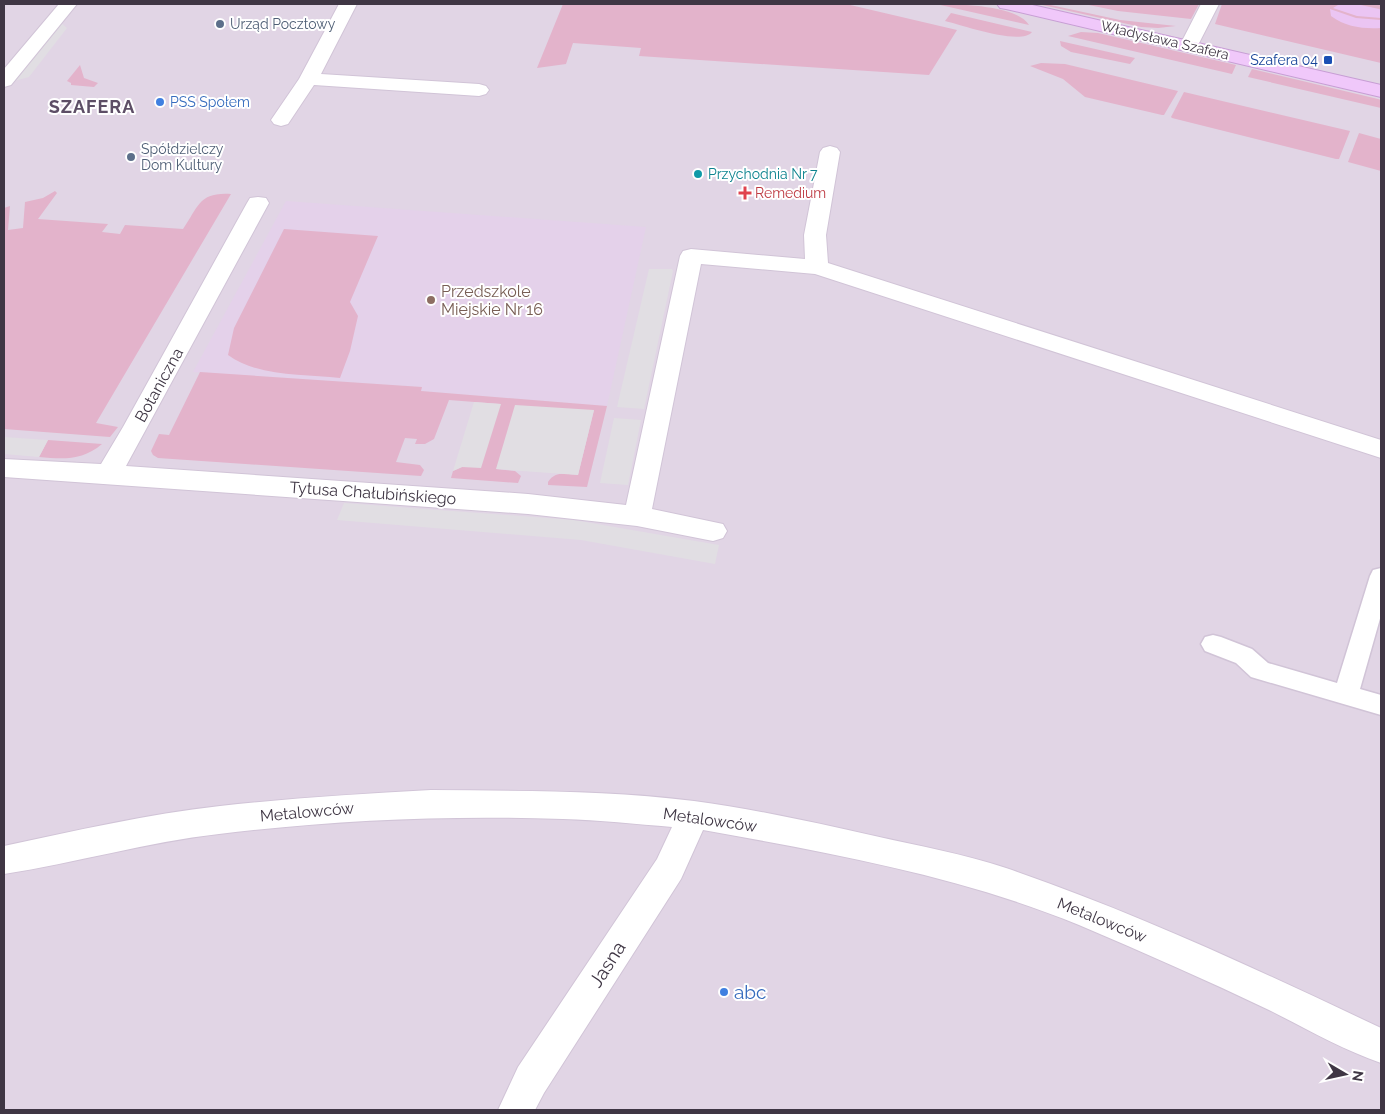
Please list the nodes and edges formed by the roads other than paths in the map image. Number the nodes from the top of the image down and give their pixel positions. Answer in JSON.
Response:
{"nodes":[{"id":1,"x":68,"y":4,"type":"edge"},
{"id":2,"x":348,"y":4,"type":"edge"},
{"id":3,"x":1006,"y":4,"type":"edge"},
{"id":4,"x":1210,"y":4,"type":"edge"},
{"id":5,"x":1189,"y":45,"type":"junction"},
{"id":6,"x":309,"y":79,"type":"junction"},
{"id":7,"x":4,"y":81,"type":"edge"},
{"id":8,"x":479,"y":90,"type":"dead end"},
{"id":9,"x":1381,"y":91,"type":"edge"},
{"id":10,"x":281,"y":120,"type":"dead end"},
{"id":11,"x":830,"y":152,"type":"dead end"},
{"id":12,"x":258,"y":203,"type":"dead end"},
{"id":13,"x":817,"y":267,"type":"junction"},
{"id":14,"x":1381,"y":449,"type":"edge"},
{"id":15,"x":4,"y":468,"type":"edge"},
{"id":16,"x":108,"y":474,"type":"junction"},
{"id":17,"x":637,"y":516,"type":"junction"},
{"id":18,"x":713,"y":531,"type":"dead end"},
{"id":19,"x":1381,"y":576,"type":"edge"},
{"id":20,"x":1213,"y":644,"type":"dead end"},
{"id":21,"x":1346,"y":695,"type":"junction"},
{"id":22,"x":1381,"y":706,"type":"edge"},
{"id":23,"x":694,"y":815,"type":"junction"},
{"id":24,"x":4,"y":860,"type":"edge"},
{"id":25,"x":1381,"y":1046,"type":"edge"},
{"id":26,"x":516,"y":1110,"type":"edge"}],
"edges":[{"from":1,"to":7,"type":"street"},
{"from":2,"to":6,"type":"street"},
{"from":3,"to":5,"type":"street","name":"Władysława Szafera"},
{"from":4,"to":5,"type":"street"},
{"from":5,"to":9,"type":"street","name":"Władysława Szafera"},
{"from":6,"to":8,"type":"street"},
{"from":6,"to":10,"type":"street"},
{"from":11,"to":13,"type":"street"},
{"from":12,"to":16,"type":"street","name":"Botaniczna"},
{"from":13,"to":14,"type":"street"},
{"from":13,"to":17,"type":"street"},
{"from":15,"to":16,"type":"street"},
{"from":16,"to":17,"type":"street","name":"Tytusa Chałubińskiego"},
{"from":17,"to":18,"type":"street","name":"Tytusa Chałubińskiego"},
{"from":19,"to":21,"type":"lane"},
{"from":20,"to":21,"type":"lane"},
{"from":21,"to":22,"type":"lane"},
{"from":23,"to":24,"type":"street","name":"Metalowców"},
{"from":23,"to":25,"type":"street","name":"Metalowców"},
{"from":23,"to":26,"type":"street","name":"Jasna"}]}
